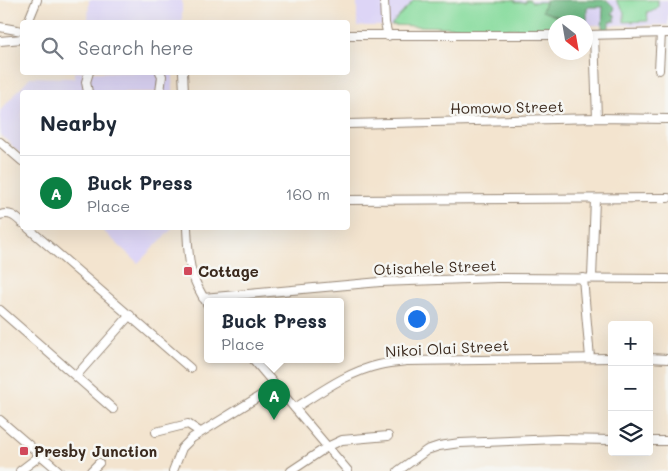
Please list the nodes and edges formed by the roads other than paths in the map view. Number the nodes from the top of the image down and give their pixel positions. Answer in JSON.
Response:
{"nodes":[{"id":1,"x":38,"y":0,"type":"edge"},
{"id":2,"x":384,"y":0,"type":"edge"},
{"id":3,"x":29,"y":20,"type":"edge"},
{"id":4,"x":0,"y":27,"type":"edge"},
{"id":5,"x":20,"y":31,"type":"edge"},
{"id":6,"x":665,"y":33,"type":"edge"},
{"id":7,"x":350,"y":35,"type":"edge"},
{"id":8,"x":548,"y":35,"type":"edge"},
{"id":9,"x":593,"y":35,"type":"edge"},
{"id":10,"x":388,"y":36,"type":"junction"},
{"id":11,"x":20,"y":39,"type":"edge"},
{"id":12,"x":0,"y":41,"type":"edge"},
{"id":13,"x":592,"y":60,"type":"edge"},
{"id":14,"x":658,"y":70,"type":"dead end"},
{"id":15,"x":88,"y":75,"type":"edge"},
{"id":16,"x":160,"y":75,"type":"edge"},
{"id":17,"x":183,"y":75,"type":"edge"},
{"id":18,"x":88,"y":90,"type":"edge"},
{"id":19,"x":160,"y":90,"type":"edge"},
{"id":20,"x":184,"y":90,"type":"edge"},
{"id":21,"x":597,"y":118,"type":"junction"},
{"id":22,"x":668,"y":119,"type":"edge"},
{"id":23,"x":350,"y":124,"type":"edge"},
{"id":24,"x":0,"y":142,"type":"edge"},
{"id":25,"x":20,"y":159,"type":"edge"},
{"id":26,"x":668,"y":198,"type":"edge"},
{"id":27,"x":595,"y":199,"type":"junction"},
{"id":28,"x":350,"y":200,"type":"edge"},
{"id":29,"x":0,"y":215,"type":"edge"},
{"id":30,"x":20,"y":221,"type":"edge"},
{"id":31,"x":30,"y":230,"type":"edge"},
{"id":32,"x":187,"y":230,"type":"edge"},
{"id":33,"x":583,"y":278,"type":"junction"},
{"id":34,"x":592,"y":278,"type":"junction"},
{"id":35,"x":668,"y":279,"type":"edge"},
{"id":36,"x":203,"y":298,"type":"joint"},
{"id":37,"x":0,"y":310,"type":"edge"},
{"id":38,"x":130,"y":315,"type":"junction"},
{"id":39,"x":590,"y":358,"type":"junction"},
{"id":40,"x":608,"y":358,"type":"edge"},
{"id":41,"x":653,"y":358,"type":"edge"},
{"id":42,"x":668,"y":359,"type":"edge"},
{"id":43,"x":256,"y":363,"type":"edge"},
{"id":44,"x":190,"y":368,"type":"dead end"},
{"id":45,"x":76,"y":376,"type":"junction"},
{"id":46,"x":276,"y":386,"type":"junction"},
{"id":47,"x":295,"y":408,"type":"junction"},
{"id":48,"x":113,"y":409,"type":"dead end"},
{"id":49,"x":0,"y":420,"type":"edge"},
{"id":50,"x":156,"y":432,"type":"dead end"},
{"id":51,"x":200,"y":432,"type":"junction"},
{"id":52,"x":388,"y":436,"type":"dead end"},
{"id":53,"x":608,"y":440,"type":"edge"},
{"id":54,"x":653,"y":441,"type":"edge"},
{"id":55,"x":668,"y":441,"type":"edge"},
{"id":56,"x":327,"y":447,"type":"junction"},
{"id":57,"x":41,"y":455,"type":"junction"},
{"id":58,"x":99,"y":463,"type":"dead end"},
{"id":59,"x":20,"y":471,"type":"edge"},
{"id":60,"x":59,"y":471,"type":"edge"},
{"id":61,"x":91,"y":471,"type":"edge"},
{"id":62,"x":173,"y":471,"type":"edge"},
{"id":63,"x":291,"y":471,"type":"edge"},
{"id":64,"x":348,"y":471,"type":"edge"},
{"id":65,"x":398,"y":471,"type":"edge"}],
"edges":[{"from":1,"to":3,"type":"street"},
{"from":2,"to":10,"type":"street"},
{"from":4,"to":5,"type":"street"},
{"from":6,"to":9,"type":"street"},
{"from":6,"to":14,"type":"street"},
{"from":7,"to":10,"type":"street"},
{"from":8,"to":10,"type":"street"},
{"from":11,"to":12,"type":"street"},
{"from":13,"to":21,"type":"street"},
{"from":15,"to":18,"type":"street"},
{"from":16,"to":19,"type":"street"},
{"from":17,"to":20,"type":"street"},
{"from":21,"to":22,"type":"street","name":"Homowo Street"},
{"from":21,"to":23,"type":"street","name":"Homowo Street"},
{"from":24,"to":25,"type":"street"},
{"from":26,"to":27,"type":"street"},
{"from":27,"to":28,"type":"street"},
{"from":27,"to":34,"type":"street"},
{"from":29,"to":30,"type":"street"},
{"from":31,"to":38,"type":"street"},
{"from":32,"to":36,"type":"street"},
{"from":33,"to":34,"type":"street","name":"Otisahele Street"},
{"from":33,"to":36,"type":"street","name":"Otisahele Street"},
{"from":33,"to":39,"type":"street"},
{"from":34,"to":35,"type":"street","name":"Otisahele Street"},
{"from":37,"to":45,"type":"street"},
{"from":38,"to":44,"type":"street"},
{"from":38,"to":45,"type":"street"},
{"from":39,"to":40,"type":"street","name":"Nikoi Olai Street"},
{"from":39,"to":47,"type":"street","name":"Nikoi Olai Street"},
{"from":41,"to":42,"type":"street"},
{"from":43,"to":46,"type":"street"},
{"from":45,"to":48,"type":"street"},
{"from":46,"to":47,"type":"street"},
{"from":46,"to":51,"type":"street"},
{"from":47,"to":56,"type":"street"},
{"from":49,"to":57,"type":"street"},
{"from":50,"to":51,"type":"street"},
{"from":51,"to":62,"type":"street"},
{"from":52,"to":56,"type":"street"},
{"from":53,"to":65,"type":"street"},
{"from":54,"to":55,"type":"street"},
{"from":56,"to":63,"type":"street"},
{"from":56,"to":64,"type":"street"},
{"from":57,"to":59,"type":"street"},
{"from":57,"to":60,"type":"street"},
{"from":58,"to":61,"type":"street"}]}
